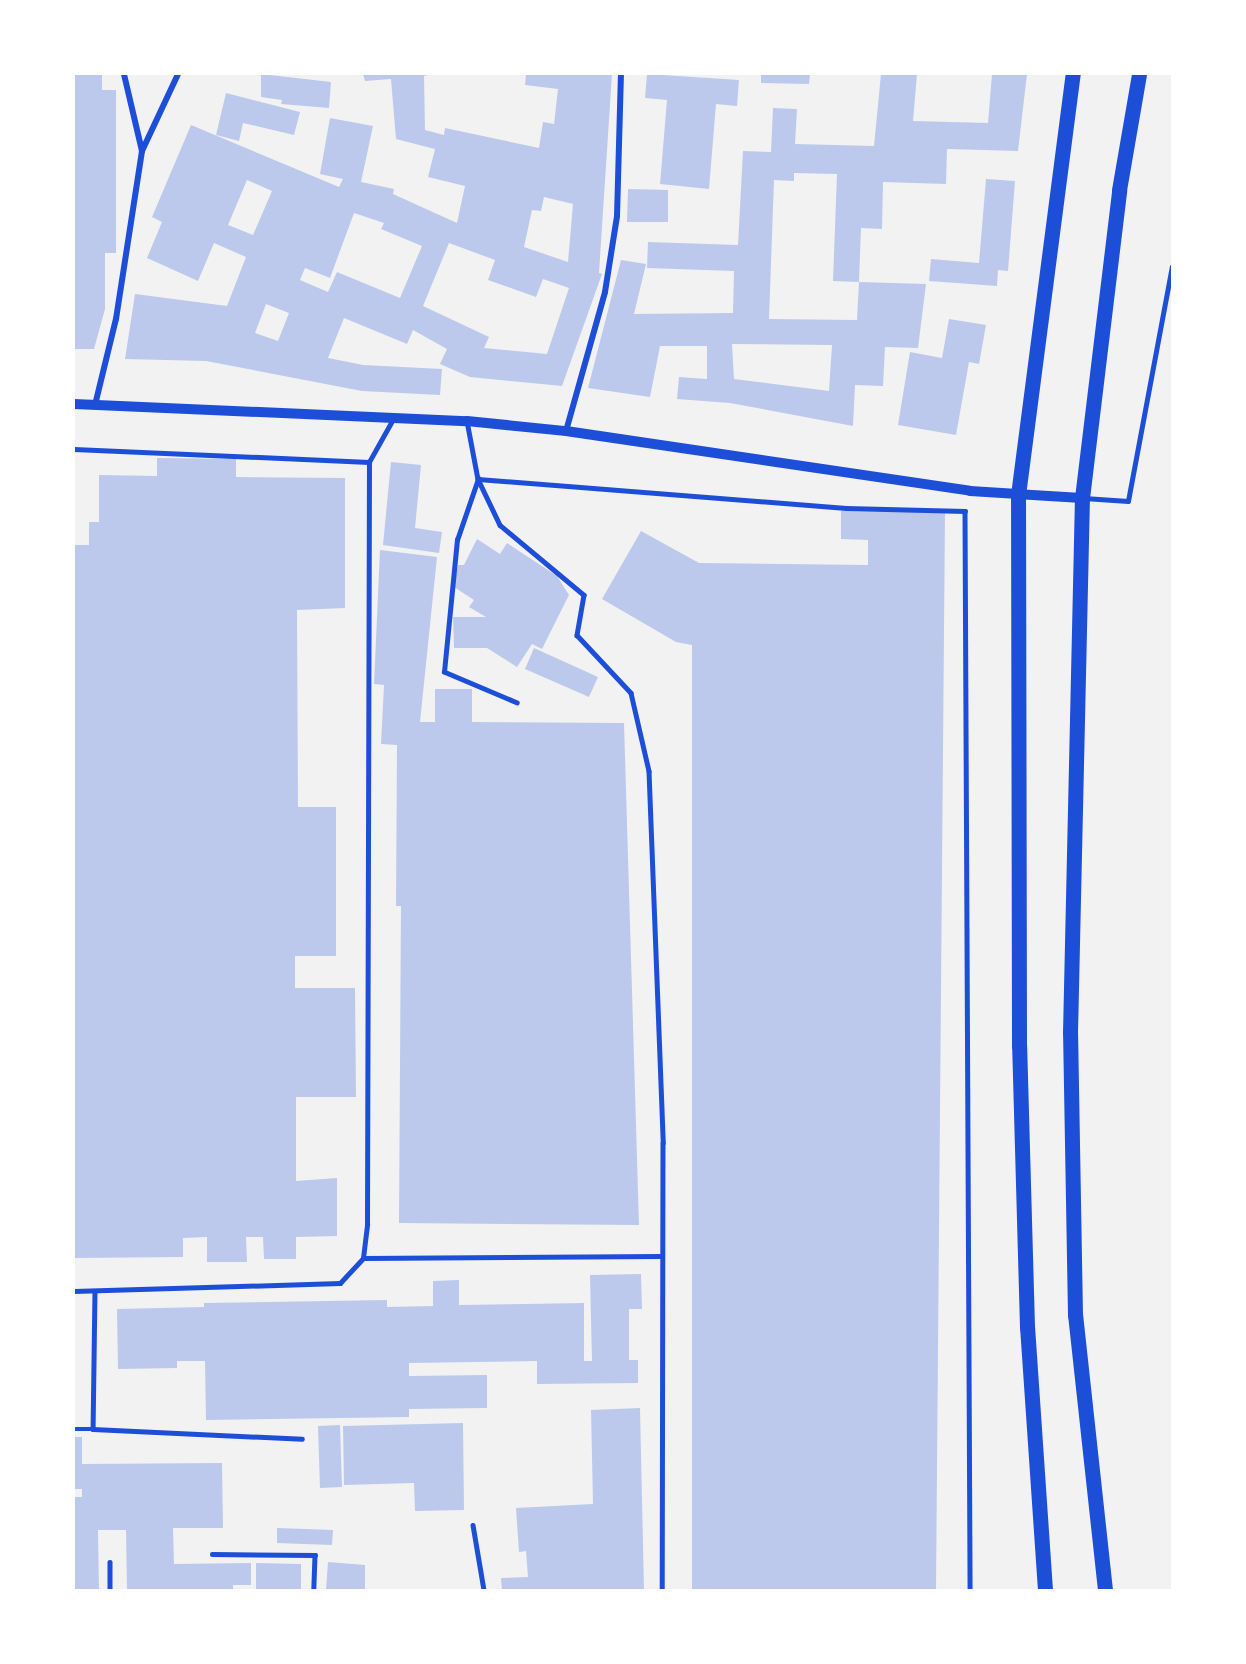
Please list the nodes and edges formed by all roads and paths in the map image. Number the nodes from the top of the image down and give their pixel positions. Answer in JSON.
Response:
{"nodes":[{"id":1,"x":124,"y":74,"type":"edge"},
{"id":2,"x":178,"y":74,"type":"edge"},
{"id":3,"x":621,"y":74,"type":"edge"},
{"id":4,"x":1073,"y":74,"type":"edge"},
{"id":5,"x":1139,"y":74,"type":"edge"},
{"id":6,"x":142,"y":151,"type":"junction"},
{"id":7,"x":1173,"y":267,"type":"edge"},
{"id":8,"x":74,"y":404,"type":"edge"},
{"id":9,"x":95,"y":405,"type":"junction"},
{"id":10,"x":393,"y":418,"type":"junction"},
{"id":11,"x":467,"y":421,"type":"junction"},
{"id":12,"x":566,"y":431,"type":"junction"},
{"id":13,"x":74,"y":449,"type":"edge"},
{"id":14,"x":369,"y":462,"type":"junction"},
{"id":15,"x":478,"y":479,"type":"junction"},
{"id":16,"x":1018,"y":495,"type":"junction"},
{"id":17,"x":1082,"y":498,"type":"junction"},
{"id":18,"x":517,"y":703,"type":"dead end"},
{"id":19,"x":661,"y":1256,"type":"junction"},
{"id":20,"x":363,"y":1258,"type":"junction"},
{"id":21,"x":74,"y":1291,"type":"edge"},
{"id":22,"x":95,"y":1291,"type":"junction"},
{"id":23,"x":74,"y":1429,"type":"edge"},
{"id":24,"x":93,"y":1429,"type":"junction"},
{"id":25,"x":302,"y":1439,"type":"dead end"},
{"id":26,"x":473,"y":1525,"type":"dead end"},
{"id":27,"x":212,"y":1554,"type":"dead end"},
{"id":28,"x":110,"y":1562,"type":"dead end"},
{"id":29,"x":111,"y":1590,"type":"edge"},
{"id":30,"x":314,"y":1590,"type":"edge"},
{"id":31,"x":484,"y":1590,"type":"edge"},
{"id":32,"x":662,"y":1590,"type":"edge"},
{"id":33,"x":970,"y":1590,"type":"edge"},
{"id":34,"x":1045,"y":1590,"type":"edge"},
{"id":35,"x":1105,"y":1590,"type":"edge"}],
"edges":[{"from":1,"to":6,"type":"street"},
{"from":2,"to":6,"type":"street"},
{"from":3,"to":12,"type":"street"},
{"from":4,"to":16,"type":"main road"},
{"from":5,"to":17,"type":"main road"},
{"from":6,"to":9,"type":"street"},
{"from":7,"to":17,"type":"lane"},
{"from":8,"to":9,"type":"street"},
{"from":9,"to":10,"type":"street"},
{"from":10,"to":11,"type":"street"},
{"from":10,"to":14,"type":"lane"},
{"from":11,"to":12,"type":"street"},
{"from":11,"to":15,"type":"lane"},
{"from":12,"to":16,"type":"street"},
{"from":13,"to":14,"type":"lane"},
{"from":14,"to":20,"type":"lane"},
{"from":15,"to":18,"type":"lane"},
{"from":15,"to":19,"type":"lane"},
{"from":15,"to":33,"type":"lane"},
{"from":16,"to":17,"type":"street"},
{"from":16,"to":34,"type":"main road"},
{"from":17,"to":35,"type":"main road"},
{"from":19,"to":20,"type":"lane"},
{"from":19,"to":32,"type":"lane"},
{"from":20,"to":22,"type":"lane"},
{"from":21,"to":22,"type":"lane"},
{"from":22,"to":24,"type":"lane"},
{"from":23,"to":24,"type":"lane"},
{"from":24,"to":25,"type":"lane"},
{"from":26,"to":31,"type":"lane"},
{"from":27,"to":30,"type":"lane"},
{"from":28,"to":29,"type":"lane"}]}
